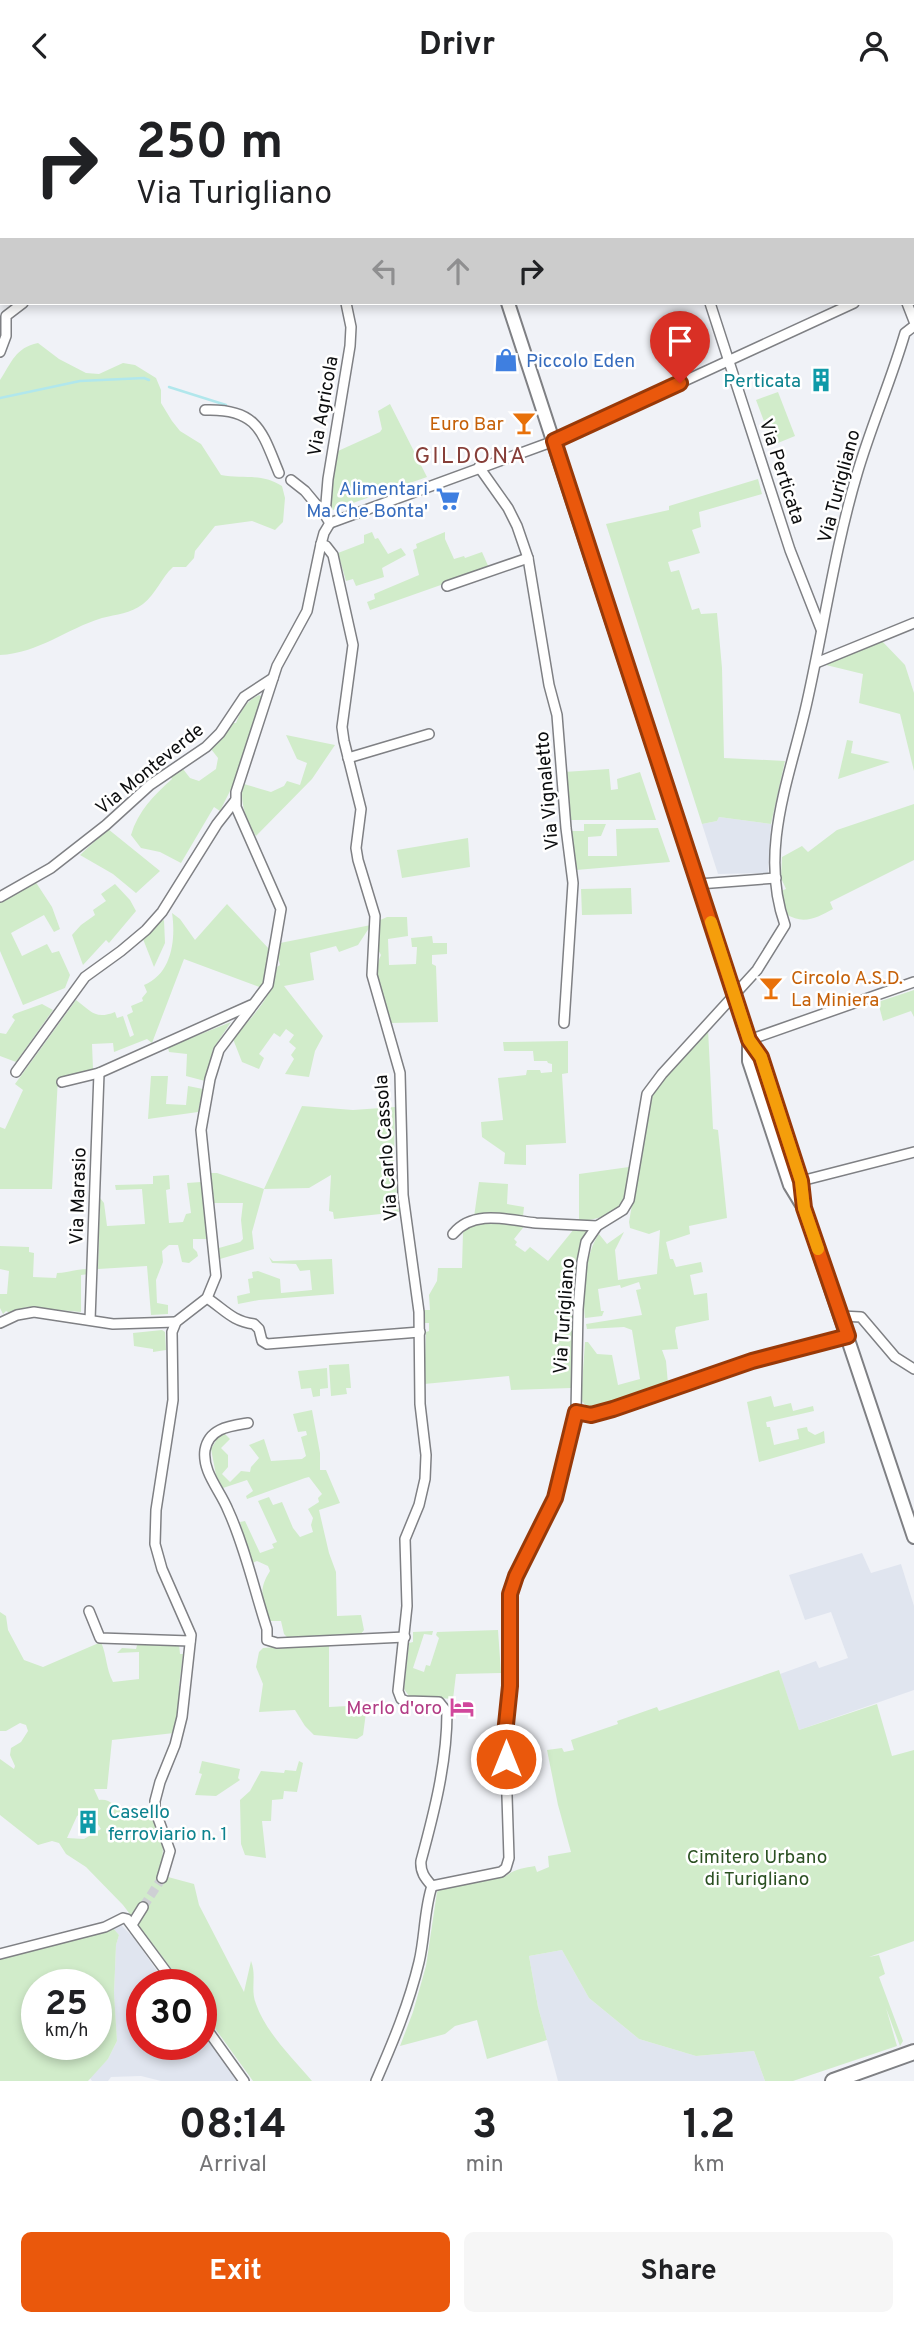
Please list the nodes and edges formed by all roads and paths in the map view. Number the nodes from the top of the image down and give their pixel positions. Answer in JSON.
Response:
{"nodes":[{"id":1,"x":21,"y":305,"type":"edge"},
{"id":2,"x":346,"y":305,"type":"edge"},
{"id":3,"x":509,"y":305,"type":"edge"},
{"id":4,"x":711,"y":305,"type":"edge"},
{"id":5,"x":850,"y":305,"type":"edge"},
{"id":6,"x":908,"y":305,"type":"edge"},
{"id":7,"x":914,"y":323,"type":"edge"},
{"id":8,"x":0,"y":352,"type":"edge"},
{"id":9,"x":728,"y":361,"type":"junction"},
{"id":10,"x":205,"y":410,"type":"dead end"},
{"id":11,"x":554,"y":441,"type":"junction"},
{"id":12,"x":479,"y":467,"type":"junction"},
{"id":13,"x":279,"y":473,"type":"dead end"},
{"id":14,"x":291,"y":480,"type":"dead end"},
{"id":15,"x":328,"y":519,"type":"junction"},
{"id":16,"x":321,"y":544,"type":"junction"},
{"id":17,"x":528,"y":558,"type":"junction"},
{"id":18,"x":447,"y":586,"type":"dead end"},
{"id":19,"x":914,"y":623,"type":"edge"},
{"id":20,"x":821,"y":630,"type":"junction"},
{"id":21,"x":816,"y":663,"type":"junction"},
{"id":22,"x":273,"y":678,"type":"junction"},
{"id":23,"x":429,"y":734,"type":"dead end"},
{"id":24,"x":348,"y":758,"type":"junction"},
{"id":25,"x":236,"y":800,"type":"junction"},
{"id":26,"x":776,"y":878,"type":"junction"},
{"id":27,"x":699,"y":884,"type":"junction"},
{"id":28,"x":0,"y":897,"type":"edge"},
{"id":29,"x":914,"y":982,"type":"edge"},
{"id":30,"x":734,"y":994,"type":"junction"},
{"id":31,"x":256,"y":1003,"type":"junction"},
{"id":32,"x":564,"y":1023,"type":"dead end"},
{"id":33,"x":749,"y":1040,"type":"junction"},
{"id":34,"x":16,"y":1072,"type":"dead end"},
{"id":35,"x":99,"y":1073,"type":"junction"},
{"id":36,"x":62,"y":1082,"type":"dead end"},
{"id":37,"x":914,"y":1152,"type":"edge"},
{"id":38,"x":801,"y":1181,"type":"junction"},
{"id":39,"x":804,"y":1208,"type":"junction"},
{"id":40,"x":597,"y":1226,"type":"junction"},
{"id":41,"x":453,"y":1234,"type":"dead end"},
{"id":42,"x":207,"y":1298,"type":"junction"},
{"id":43,"x":841,"y":1316,"type":"junction"},
{"id":44,"x":90,"y":1320,"type":"junction"},
{"id":45,"x":0,"y":1322,"type":"edge"},
{"id":46,"x":176,"y":1322,"type":"junction"},
{"id":47,"x":419,"y":1332,"type":"junction"},
{"id":48,"x":848,"y":1336,"type":"junction"},
{"id":49,"x":914,"y":1369,"type":"edge"},
{"id":50,"x":576,"y":1412,"type":"junction"},
{"id":51,"x":247,"y":1423,"type":"dead end"},
{"id":52,"x":914,"y":1537,"type":"edge"},
{"id":53,"x":89,"y":1611,"type":"dead end"},
{"id":54,"x":405,"y":1637,"type":"junction"},
{"id":55,"x":190,"y":1641,"type":"junction"},
{"id":56,"x":162,"y":1878,"type":"tunnel mouth"},
{"id":57,"x":432,"y":1886,"type":"junction"},
{"id":58,"x":143,"y":1907,"type":"tunnel mouth"},
{"id":59,"x":130,"y":1921,"type":"junction"},
{"id":60,"x":0,"y":1954,"type":"edge"},
{"id":61,"x":164,"y":1969,"type":"edge"},
{"id":62,"x":217,"y":2043,"type":"edge"},
{"id":63,"x":912,"y":2054,"type":"edge"},
{"id":64,"x":244,"y":2081,"type":"edge"},
{"id":65,"x":376,"y":2081,"type":"edge"},
{"id":66,"x":833,"y":2081,"type":"edge"}],
"edges":[{"from":1,"to":8,"type":"street"},
{"from":2,"to":15,"type":"street","name":"Via Agricola"},
{"from":3,"to":11,"type":"main road"},
{"from":4,"to":9,"type":"street","name":"Via Perticata"},
{"from":5,"to":9,"type":"street"},
{"from":6,"to":7,"type":"street"},
{"from":7,"to":20,"type":"street","name":"Via Turigliano"},
{"from":9,"to":11,"type":"street"},
{"from":9,"to":20,"type":"street","name":"Via Perticata"},
{"from":10,"to":13,"type":"street","name":"Via Agricola"},
{"from":11,"to":12,"type":"street"},
{"from":11,"to":27,"type":"main road"},
{"from":12,"to":15,"type":"street"},
{"from":12,"to":17,"type":"street","name":"Via Vignaletto"},
{"from":14,"to":15,"type":"street","name":"Via Agricola"},
{"from":15,"to":16,"type":"street"},
{"from":16,"to":22,"type":"street"},
{"from":16,"to":24,"type":"street","name":"Via Carlo Cassola"},
{"from":17,"to":18,"type":"street"},
{"from":17,"to":32,"type":"street","name":"Via Vignaletto"},
{"from":19,"to":21,"type":"street"},
{"from":20,"to":21,"type":"street","name":"Via Turigliano"},
{"from":21,"to":26,"type":"street","name":"Via Turigliano"},
{"from":22,"to":25,"type":"street"},
{"from":22,"to":28,"type":"street","name":"Via Monteverde"},
{"from":23,"to":24,"type":"street"},
{"from":24,"to":47,"type":"street","name":"Via Carlo Cassola"},
{"from":25,"to":31,"type":"street"},
{"from":25,"to":34,"type":"street"},
{"from":26,"to":27,"type":"street"},
{"from":26,"to":30,"type":"street","name":"Via Turigliano"},
{"from":27,"to":30,"type":"main road"},
{"from":29,"to":33,"type":"street"},
{"from":30,"to":33,"type":"main road"},
{"from":30,"to":40,"type":"street","name":"Via Turigliano"},
{"from":31,"to":35,"type":"street"},
{"from":31,"to":42,"type":"street"},
{"from":33,"to":38,"type":"main road"},
{"from":33,"to":39,"type":"main road"},
{"from":35,"to":36,"type":"street"},
{"from":35,"to":44,"type":"street","name":"Via Marasio"},
{"from":37,"to":38,"type":"street"},
{"from":38,"to":39,"type":"main road"},
{"from":39,"to":43,"type":"main road"},
{"from":40,"to":41,"type":"street"},
{"from":40,"to":50,"type":"street","name":"Via Turigliano"},
{"from":42,"to":46,"type":"street"},
{"from":42,"to":47,"type":"street"},
{"from":43,"to":48,"type":"main road"},
{"from":43,"to":49,"type":"street"},
{"from":44,"to":45,"type":"street"},
{"from":44,"to":46,"type":"street"},
{"from":46,"to":55,"type":"street"},
{"from":47,"to":54,"type":"street","name":"Via Carlo Cassola"},
{"from":48,"to":50,"type":"street"},
{"from":48,"to":52,"type":"main road"},
{"from":50,"to":57,"type":"street","name":"Via Turigliano"},
{"from":51,"to":54,"type":"street"},
{"from":53,"to":55,"type":"street"},
{"from":54,"to":57,"type":"street","name":"Via Carlo Cassola"},
{"from":55,"to":56,"type":"street"},
{"from":57,"to":65,"type":"street","name":"Via Carlo Cassola"},
{"from":58,"to":59,"type":"street"},
{"from":59,"to":60,"type":"street"},
{"from":59,"to":61,"type":"street"},
{"from":62,"to":64,"type":"street"},
{"from":63,"to":66,"type":"main road"}]}
